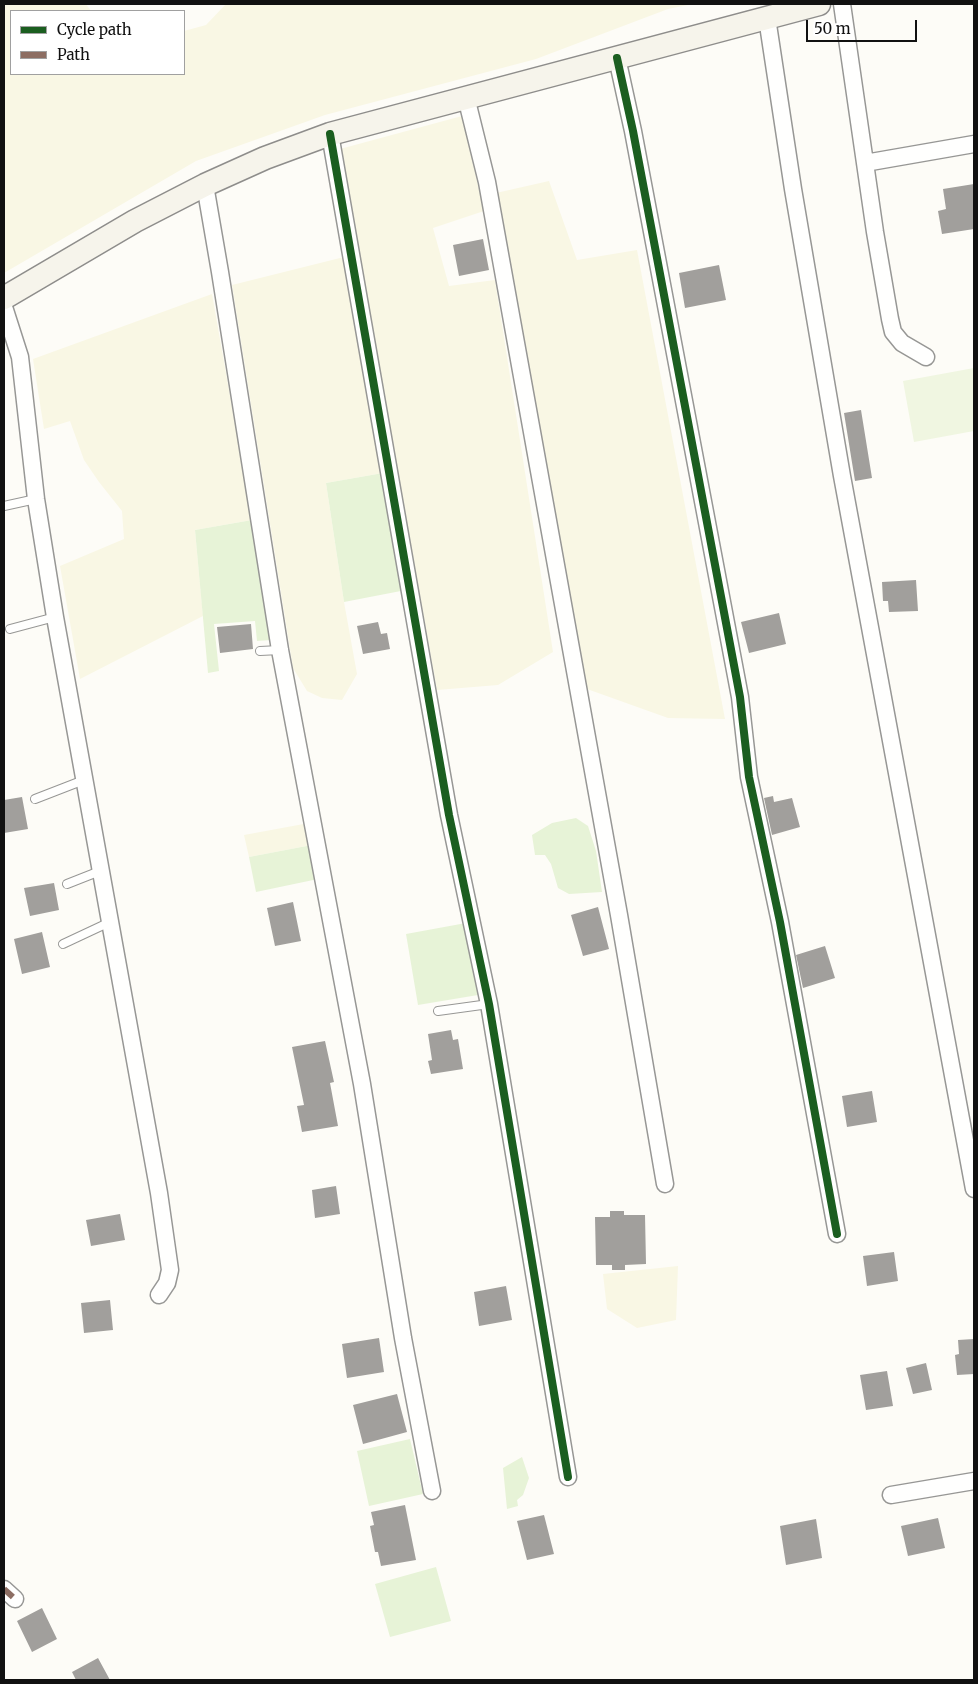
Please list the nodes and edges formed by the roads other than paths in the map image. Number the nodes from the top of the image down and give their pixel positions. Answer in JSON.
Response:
{"nodes":[{"id":1,"x":819,"y":4,"type":"edge"},
{"id":2,"x":842,"y":4,"type":"edge"},
{"id":3,"x":767,"y":18,"type":"junction"},
{"id":4,"x":617,"y":58,"type":"junction"},
{"id":5,"x":466,"y":97,"type":"junction"},
{"id":6,"x":330,"y":134,"type":"junction"},
{"id":7,"x":974,"y":144,"type":"edge"},
{"id":8,"x":865,"y":163,"type":"junction"},
{"id":9,"x":204,"y":184,"type":"junction"},
{"id":10,"x":4,"y":298,"type":"edge"},
{"id":11,"x":4,"y":307,"type":"edge"},
{"id":12,"x":926,"y":358,"type":"dead end"},
{"id":13,"x":36,"y":499,"type":"junction"},
{"id":14,"x":4,"y":506,"type":"edge"},
{"id":15,"x":55,"y":617,"type":"junction"},
{"id":16,"x":10,"y":629,"type":"dead end"},
{"id":17,"x":280,"y":650,"type":"junction"},
{"id":18,"x":260,"y":651,"type":"dead end"},
{"id":19,"x":84,"y":780,"type":"junction"},
{"id":20,"x":35,"y":799,"type":"dead end"},
{"id":21,"x":100,"y":871,"type":"junction"},
{"id":22,"x":67,"y":884,"type":"dead end"},
{"id":23,"x":110,"y":922,"type":"junction"},
{"id":24,"x":63,"y":944,"type":"dead end"},
{"id":25,"x":489,"y":1004,"type":"junction"},
{"id":26,"x":438,"y":1011,"type":"dead end"},
{"id":27,"x":665,"y":1184,"type":"dead end"},
{"id":28,"x":974,"y":1189,"type":"edge"},
{"id":29,"x":837,"y":1234,"type":"dead end"},
{"id":30,"x":159,"y":1295,"type":"dead end"},
{"id":31,"x":568,"y":1477,"type":"dead end"},
{"id":32,"x":974,"y":1481,"type":"edge"},
{"id":33,"x":432,"y":1491,"type":"dead end"},
{"id":34,"x":891,"y":1495,"type":"dead end"}],
"edges":[{"from":1,"to":3,"type":"street"},
{"from":2,"to":8,"type":"street"},
{"from":3,"to":4,"type":"street"},
{"from":3,"to":28,"type":"street"},
{"from":4,"to":5,"type":"street"},
{"from":4,"to":29,"type":"street"},
{"from":5,"to":6,"type":"street"},
{"from":5,"to":27,"type":"street"},
{"from":6,"to":9,"type":"street"},
{"from":6,"to":25,"type":"street"},
{"from":7,"to":8,"type":"street"},
{"from":8,"to":12,"type":"street"},
{"from":9,"to":10,"type":"street"},
{"from":9,"to":17,"type":"street"},
{"from":11,"to":13,"type":"street"},
{"from":13,"to":14,"type":"lane"},
{"from":13,"to":15,"type":"street"},
{"from":15,"to":16,"type":"lane"},
{"from":15,"to":19,"type":"street"},
{"from":17,"to":18,"type":"lane"},
{"from":17,"to":33,"type":"street"},
{"from":19,"to":20,"type":"lane"},
{"from":19,"to":21,"type":"street"},
{"from":21,"to":22,"type":"lane"},
{"from":21,"to":23,"type":"street"},
{"from":23,"to":24,"type":"lane"},
{"from":23,"to":30,"type":"street"},
{"from":25,"to":26,"type":"lane"},
{"from":25,"to":31,"type":"street"},
{"from":32,"to":34,"type":"street"}]}
